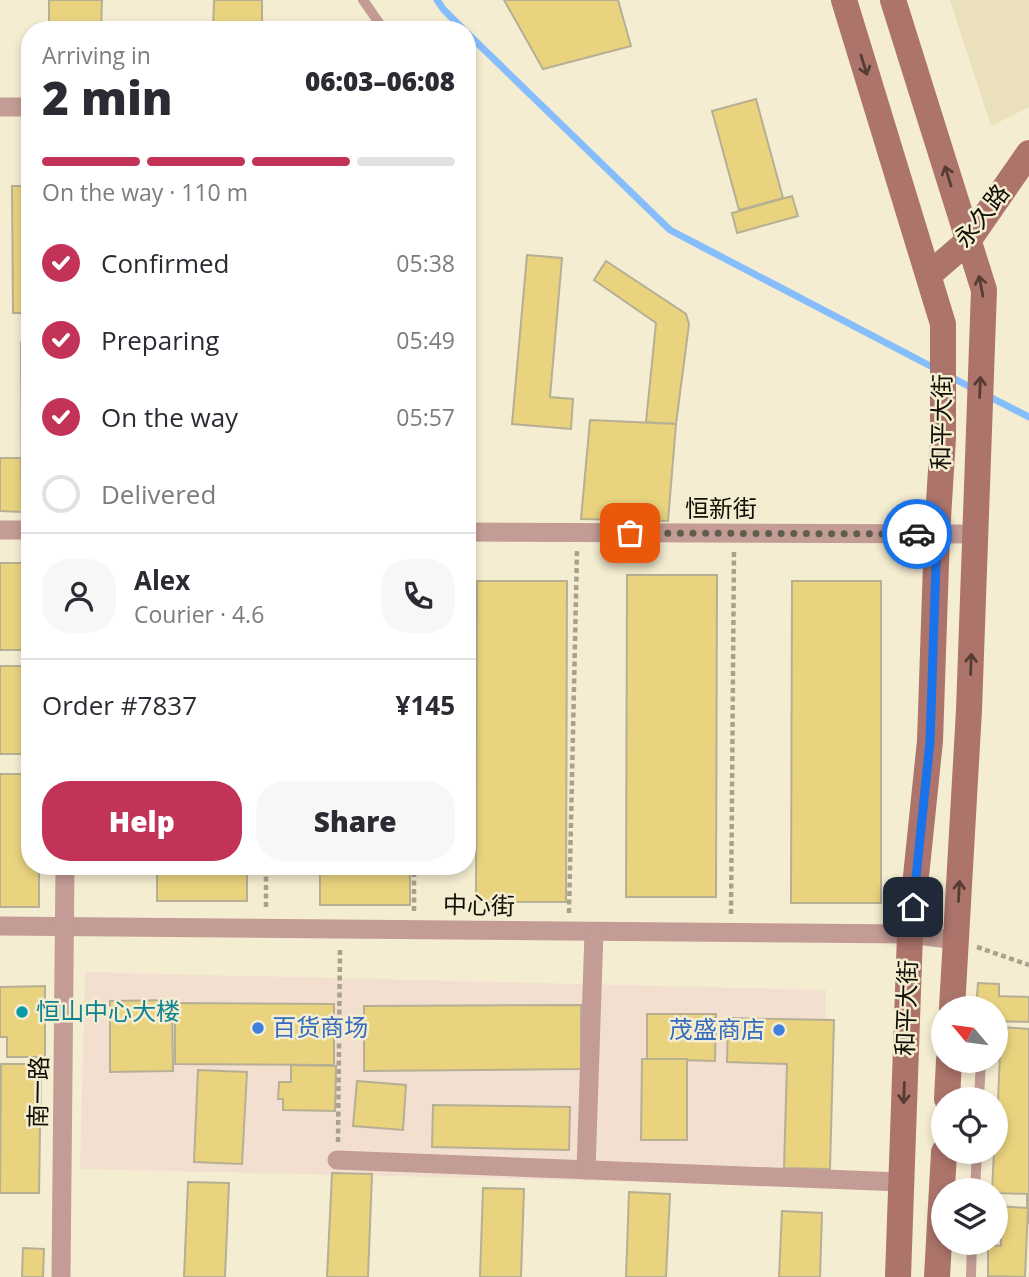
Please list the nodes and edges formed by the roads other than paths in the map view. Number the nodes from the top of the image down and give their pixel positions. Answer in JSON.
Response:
{"nodes":[{"id":1,"x":363,"y":0,"type":"edge"},
{"id":2,"x":844,"y":0,"type":"edge"},
{"id":3,"x":893,"y":0,"type":"edge"},
{"id":4,"x":377,"y":21,"type":"edge"},
{"id":5,"x":0,"y":107,"type":"edge"},
{"id":6,"x":21,"y":107,"type":"edge"},
{"id":7,"x":1029,"y":153,"type":"edge"},
{"id":8,"x":968,"y":241,"type":"junction"},
{"id":9,"x":930,"y":274,"type":"junction"},
{"id":10,"x":0,"y":530,"type":"edge"},
{"id":11,"x":21,"y":530,"type":"edge"},
{"id":12,"x":476,"y":532,"type":"edge"},
{"id":13,"x":937,"y":534,"type":"junction"},
{"id":14,"x":975,"y":534,"type":"junction"},
{"id":15,"x":65,"y":875,"type":"edge"},
{"id":16,"x":0,"y":926,"type":"edge"},
{"id":17,"x":65,"y":927,"type":"junction"},
{"id":18,"x":594,"y":932,"type":"junction"},
{"id":19,"x":910,"y":934,"type":"junction"},
{"id":20,"x":956,"y":940,"type":"junction"},
{"id":21,"x":954,"y":996,"type":"edge"},
{"id":22,"x":337,"y":1160,"type":"road end"},
{"id":23,"x":943,"y":1164,"type":"edge"},
{"id":24,"x":586,"y":1170,"type":"junction"},
{"id":25,"x":901,"y":1182,"type":"junction"},
{"id":26,"x":972,"y":1255,"type":"edge"},
{"id":27,"x":61,"y":1277,"type":"edge"},
{"id":28,"x":898,"y":1277,"type":"edge"},
{"id":29,"x":937,"y":1277,"type":"edge"},
{"id":30,"x":971,"y":1277,"type":"edge"}],
"edges":[{"from":1,"to":4,"type":"lane"},
{"from":2,"to":9,"type":"main road","name":"和平大街","one_way":true},
{"from":8,"to":3,"type":"main road","name":"和平大街","one_way":true},
{"from":5,"to":6,"type":"street"},
{"from":7,"to":8,"type":"main road","name":"永久路"},
{"from":8,"to":9,"type":"main road","name":"永久路"},
{"from":14,"to":8,"type":"main road","name":"和平大街","one_way":true},
{"from":9,"to":13,"type":"main road","name":"和平大街"},
{"from":10,"to":11,"type":"street"},
{"from":12,"to":13,"type":"street","name":"恒新街"},
{"from":13,"to":14,"type":"street","name":"恒新街"},
{"from":13,"to":19,"type":"main road","name":"和平大街"},
{"from":20,"to":14,"type":"main road","name":"和平大街","one_way":true},
{"from":15,"to":17,"type":"street","name":"南一路"},
{"from":16,"to":17,"type":"street","name":"中心街"},
{"from":17,"to":18,"type":"street","name":"中心街"},
{"from":17,"to":27,"type":"street","name":"南一路"},
{"from":18,"to":19,"type":"street","name":"中心街"},
{"from":18,"to":24,"type":"street"},
{"from":19,"to":20,"type":"street","name":"中心街"},
{"from":19,"to":25,"type":"main road","name":"和平大街","one_way":true},
{"from":20,"to":21,"type":"main road","name":"和平大街"},
{"from":22,"to":24,"type":"street"},
{"from":23,"to":29,"type":"main road"},
{"from":24,"to":25,"type":"street"},
{"from":25,"to":28,"type":"main road","name":"和平大街"},
{"from":26,"to":30,"type":"lane"}]}
